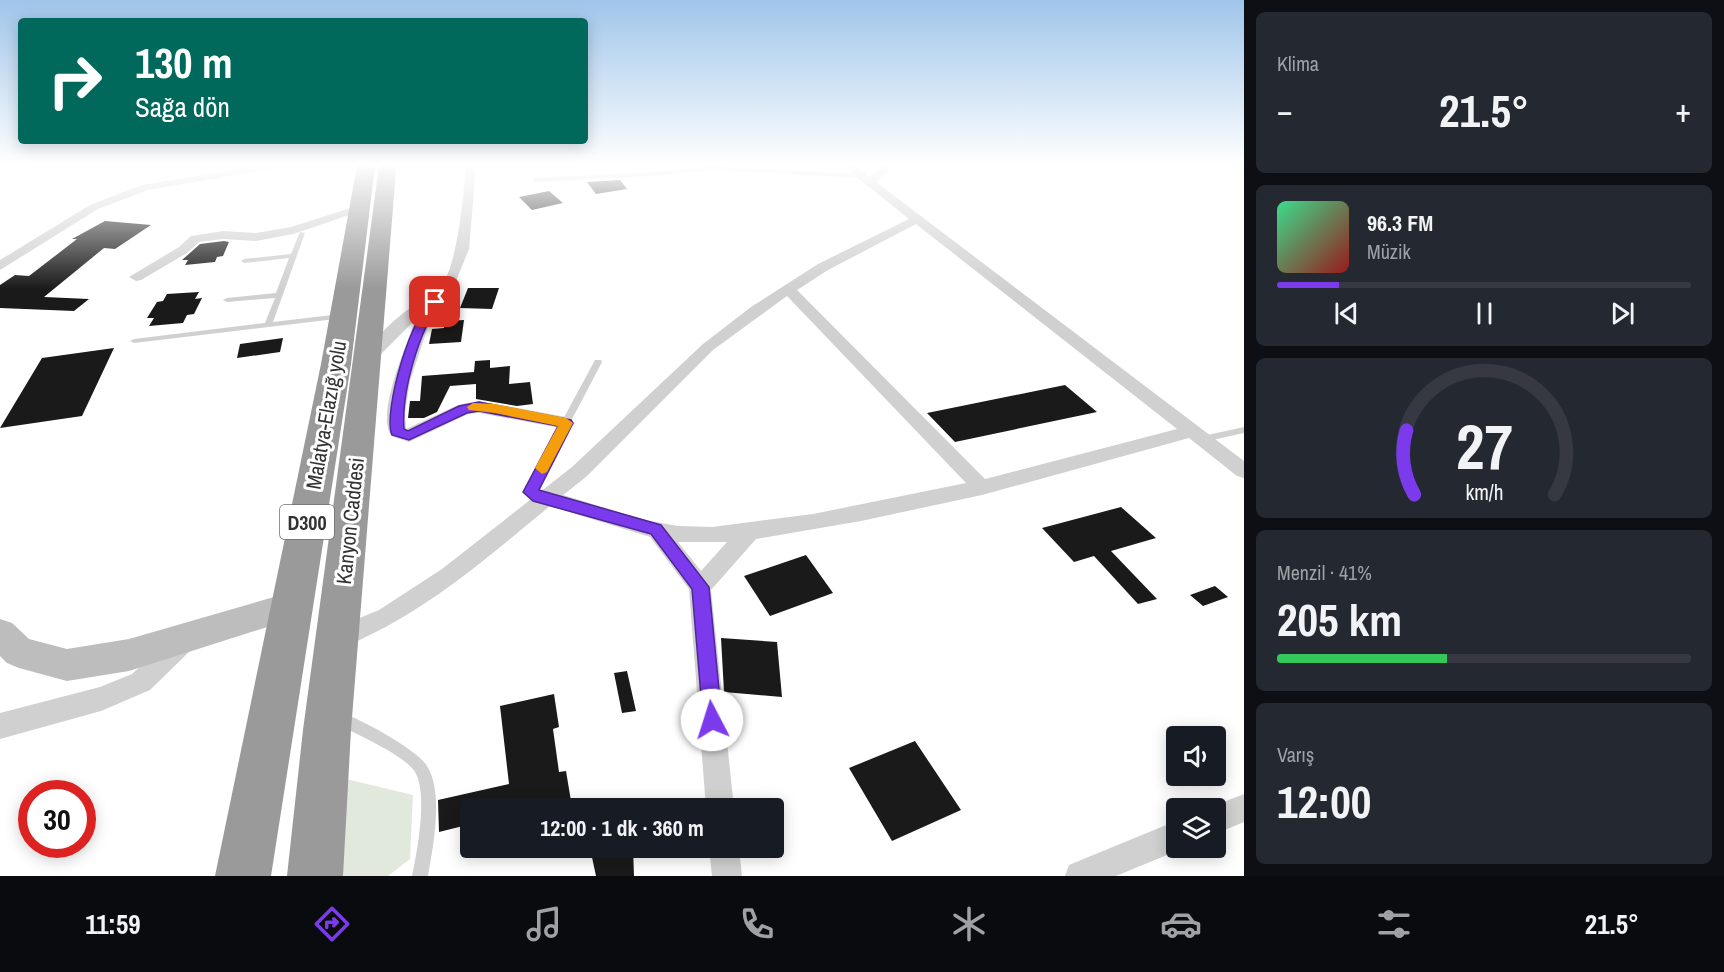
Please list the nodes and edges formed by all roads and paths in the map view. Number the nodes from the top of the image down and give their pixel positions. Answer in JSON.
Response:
{"nodes":[{"id":1,"x":94,"y":207,"type":"edge"},
{"id":2,"x":360,"y":207,"type":"joint"},
{"id":3,"x":383,"y":207,"type":"edge"},
{"id":4,"x":467,"y":207,"type":"edge"},
{"id":5,"x":902,"y":207,"type":"edge"},
{"id":6,"x":918,"y":219,"type":"junction"},
{"id":7,"x":303,"y":233,"type":"dead end"},
{"id":8,"x":294,"y":256,"type":"junction"},
{"id":9,"x":244,"y":261,"type":"dead end"},
{"id":10,"x":0,"y":266,"type":"edge"},
{"id":11,"x":136,"y":277,"type":"dead end"},
{"id":12,"x":788,"y":289,"type":"junction"},
{"id":13,"x":445,"y":291,"type":"junction"},
{"id":14,"x":280,"y":295,"type":"junction"},
{"id":15,"x":227,"y":300,"type":"dead end"},
{"id":16,"x":344,"y":316,"type":"junction"},
{"id":17,"x":268,"y":325,"type":"junction"},
{"id":18,"x":134,"y":341,"type":"dead end"},
{"id":19,"x":368,"y":358,"type":"junction"},
{"id":20,"x":598,"y":362,"type":"dead end"},
{"id":21,"x":566,"y":423,"type":"junction"},
{"id":22,"x":1244,"y":430,"type":"edge"},
{"id":23,"x":1198,"y":435,"type":"junction"},
{"id":24,"x":1244,"y":471,"type":"edge"},
{"id":25,"x":982,"y":488,"type":"junction"},
{"id":26,"x":547,"y":498,"type":"junction"},
{"id":27,"x":656,"y":530,"type":"junction"},
{"id":28,"x":749,"y":532,"type":"junction"},
{"id":29,"x":700,"y":587,"type":"junction"},
{"id":30,"x":291,"y":606,"type":"junction"},
{"id":31,"x":0,"y":634,"type":"edge"},
{"id":32,"x":337,"y":638,"type":"junction"},
{"id":33,"x":185,"y":640,"type":"junction"},
{"id":34,"x":329,"y":710,"type":"junction"},
{"id":35,"x":0,"y":726,"type":"edge"},
{"id":36,"x":719,"y":798,"type":"edge"},
{"id":37,"x":1244,"y":808,"type":"edge"},
{"id":38,"x":1226,"y":815,"type":"edge"},
{"id":39,"x":1166,"y":840,"type":"edge"},
{"id":40,"x":725,"y":858,"type":"edge"},
{"id":41,"x":243,"y":876,"type":"edge"},
{"id":42,"x":315,"y":876,"type":"edge"},
{"id":43,"x":420,"y":876,"type":"edge"},
{"id":44,"x":727,"y":876,"type":"edge"},
{"id":45,"x":1080,"y":876,"type":"edge"}],
"edges":[{"from":1,"to":10,"type":"street"},
{"from":2,"to":11,"type":"street"},
{"from":2,"to":16,"type":"highway","name":"Malatya-Elazığ yolu","number":"D300"},
{"from":3,"to":19,"type":"highway","name":"Kanyon Caddesi","number":"D300"},
{"from":4,"to":13,"type":"street"},
{"from":5,"to":6,"type":"street"},
{"from":6,"to":12,"type":"street"},
{"from":6,"to":23,"type":"street"},
{"from":7,"to":8,"type":"lane"},
{"from":8,"to":9,"type":"lane"},
{"from":8,"to":14,"type":"lane"},
{"from":12,"to":25,"type":"street"},
{"from":12,"to":26,"type":"street"},
{"from":13,"to":19,"type":"street"},
{"from":13,"to":21,"type":"street"},
{"from":14,"to":15,"type":"lane"},
{"from":14,"to":17,"type":"lane"},
{"from":16,"to":17,"type":"lane"},
{"from":16,"to":30,"type":"highway","name":"Malatya-Elazığ yolu","number":"D300"},
{"from":17,"to":18,"type":"lane"},
{"from":19,"to":32,"type":"highway","name":"Kanyon Caddesi","number":"D300"},
{"from":20,"to":21,"type":"lane"},
{"from":21,"to":26,"type":"lane"},
{"from":22,"to":23,"type":"lane"},
{"from":23,"to":24,"type":"street"},
{"from":23,"to":25,"type":"street"},
{"from":25,"to":28,"type":"street"},
{"from":26,"to":27,"type":"street"},
{"from":26,"to":32,"type":"street"},
{"from":27,"to":28,"type":"street"},
{"from":27,"to":29,"type":"street"},
{"from":28,"to":29,"type":"street"},
{"from":29,"to":36,"type":"street"},
{"from":30,"to":33,"type":"street"},
{"from":30,"to":41,"type":"highway","name":"Malatya-Elazığ yolu","number":"D300"},
{"from":31,"to":33,"type":"street"},
{"from":32,"to":34,"type":"highway","name":"Kanyon Caddesi","number":"D300"},
{"from":33,"to":35,"type":"street"},
{"from":34,"to":42,"type":"highway","name":"Kanyon Caddesi","number":"D300"},
{"from":34,"to":43,"type":"lane"},
{"from":37,"to":38,"type":"street"},
{"from":39,"to":45,"type":"street"},
{"from":40,"to":44,"type":"street"}]}
